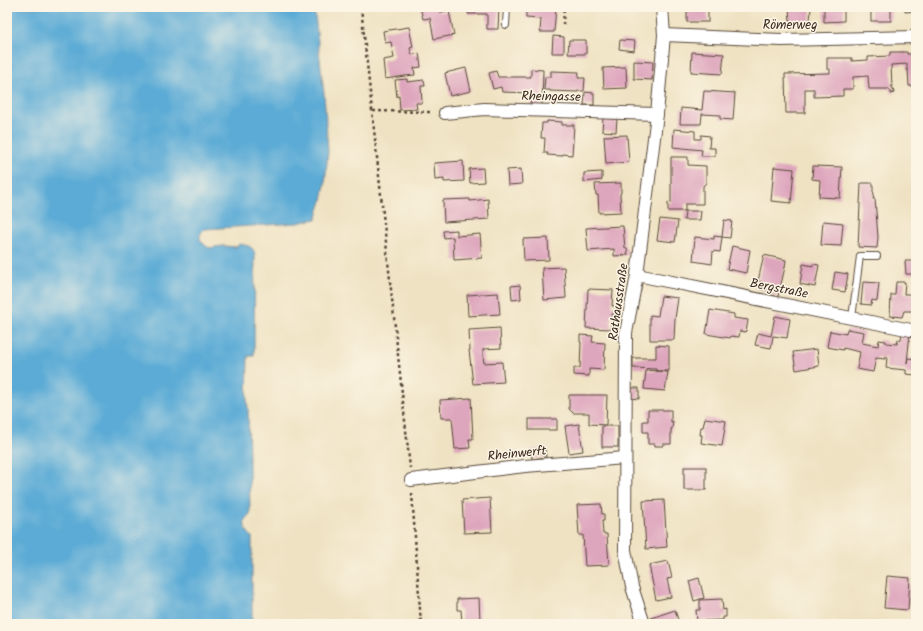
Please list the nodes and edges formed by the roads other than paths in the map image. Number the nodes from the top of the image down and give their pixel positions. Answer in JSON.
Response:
{"nodes":[{"id":1,"x":507,"y":7,"type":"edge"},
{"id":2,"x":662,"y":7,"type":"edge"},
{"id":3,"x":506,"y":25,"type":"dead end"},
{"id":4,"x":664,"y":35,"type":"junction"},
{"id":5,"x":916,"y":37,"type":"edge"},
{"id":6,"x":445,"y":113,"type":"road end"},
{"id":7,"x":657,"y":114,"type":"junction"},
{"id":8,"x":877,"y":256,"type":"dead end"},
{"id":9,"x":637,"y":275,"type":"junction"},
{"id":10,"x":852,"y":318,"type":"junction"},
{"id":11,"x":916,"y":330,"type":"edge"},
{"id":12,"x":625,"y":458,"type":"junction"},
{"id":13,"x":411,"y":480,"type":"road end"},
{"id":14,"x":644,"y":624,"type":"edge"}],
"edges":[{"from":1,"to":3,"type":"lane"},
{"from":2,"to":4,"type":"street","name":"Rathausstraße"},
{"from":4,"to":5,"type":"street","name":"Römerweg"},
{"from":4,"to":7,"type":"street","name":"Rathausstraße"},
{"from":6,"to":7,"type":"street","name":"Rheingasse"},
{"from":7,"to":9,"type":"street","name":"Rathausstraße"},
{"from":8,"to":10,"type":"lane"},
{"from":9,"to":10,"type":"street","name":"Bergstraße"},
{"from":9,"to":12,"type":"street","name":"Rathausstraße"},
{"from":10,"to":11,"type":"street","name":"Bergstraße"},
{"from":12,"to":13,"type":"street","name":"Rheinwerft"},
{"from":12,"to":14,"type":"street","name":"Rathausstraße"}]}
